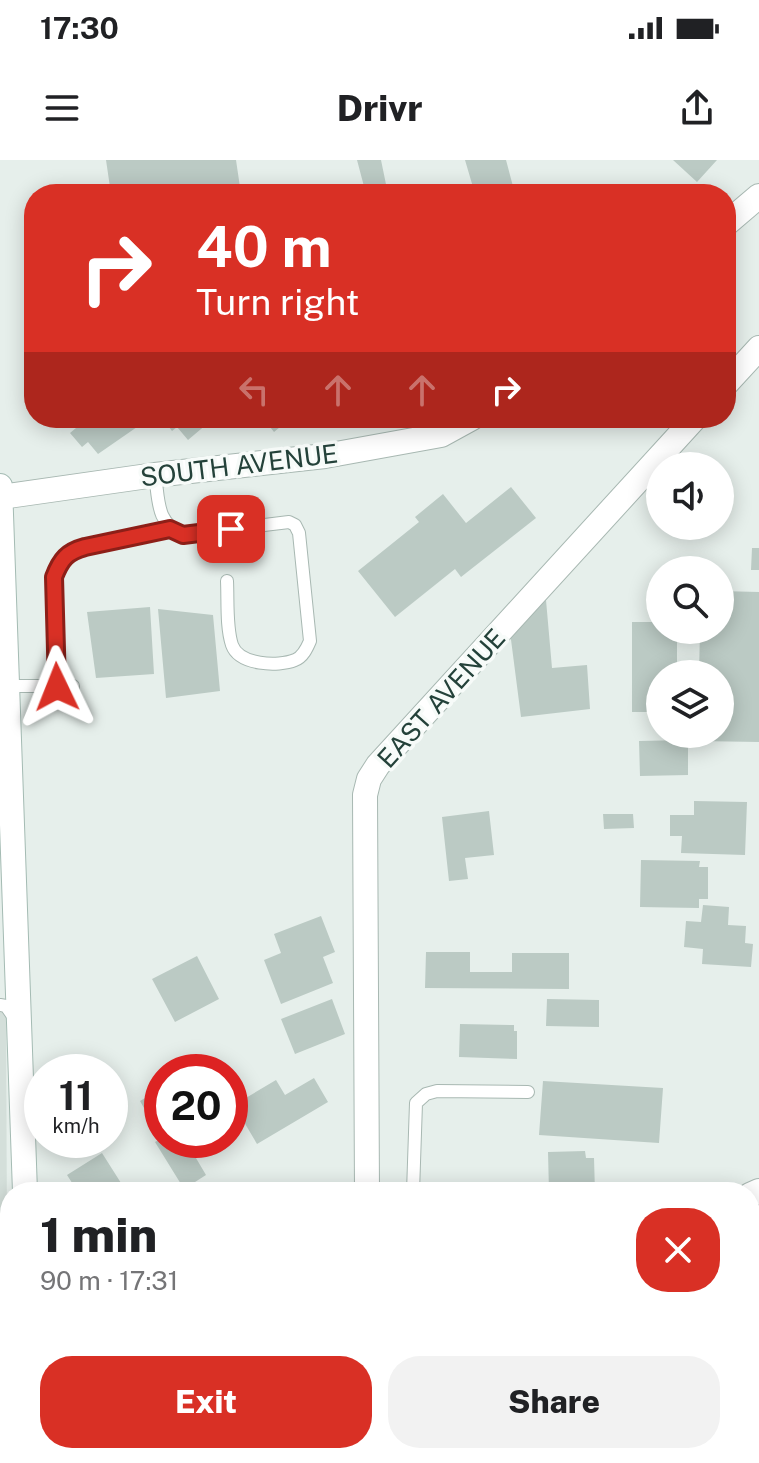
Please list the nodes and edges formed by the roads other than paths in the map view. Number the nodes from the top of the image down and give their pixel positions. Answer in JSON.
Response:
{"nodes":[{"id":1,"x":759,"y":196,"type":"edge"},
{"id":2,"x":736,"y":216,"type":"edge"},
{"id":3,"x":759,"y":348,"type":"edge"},
{"id":4,"x":736,"y":373,"type":"edge"},
{"id":5,"x":454,"y":428,"type":"edge"},
{"id":6,"x":686,"y":428,"type":"edge"},
{"id":7,"x":155,"y":475,"type":"junction"},
{"id":8,"x":0,"y":494,"type":"edge"},
{"id":9,"x":170,"y":529,"type":"junction"},
{"id":10,"x":227,"y":581,"type":"dead end"},
{"id":11,"x":8,"y":686,"type":"junction"},
{"id":12,"x":73,"y":686,"type":"dead end"},
{"id":13,"x":57,"y":687,"type":"junction"},
{"id":14,"x":0,"y":1005,"type":"edge"},
{"id":15,"x":21,"y":1029,"type":"junction"},
{"id":16,"x":528,"y":1092,"type":"dead end"},
{"id":17,"x":25,"y":1182,"type":"edge"},
{"id":18,"x":367,"y":1182,"type":"edge"},
{"id":19,"x":413,"y":1182,"type":"edge"}],
"edges":[{"from":1,"to":2,"type":"street"},
{"from":3,"to":4,"type":"street"},
{"from":5,"to":7,"type":"street","name":"SOUTH AVENUE"},
{"from":6,"to":18,"type":"street","name":"EAST AVENUE"},
{"from":7,"to":8,"type":"street","name":"SOUTH AVENUE"},
{"from":7,"to":9,"type":"lane"},
{"from":8,"to":11,"type":"street"},
{"from":9,"to":10,"type":"lane"},
{"from":9,"to":13,"type":"lane"},
{"from":11,"to":13,"type":"lane"},
{"from":11,"to":15,"type":"street"},
{"from":12,"to":13,"type":"lane"},
{"from":14,"to":15,"type":"lane"},
{"from":15,"to":17,"type":"street"},
{"from":16,"to":19,"type":"lane"}]}
